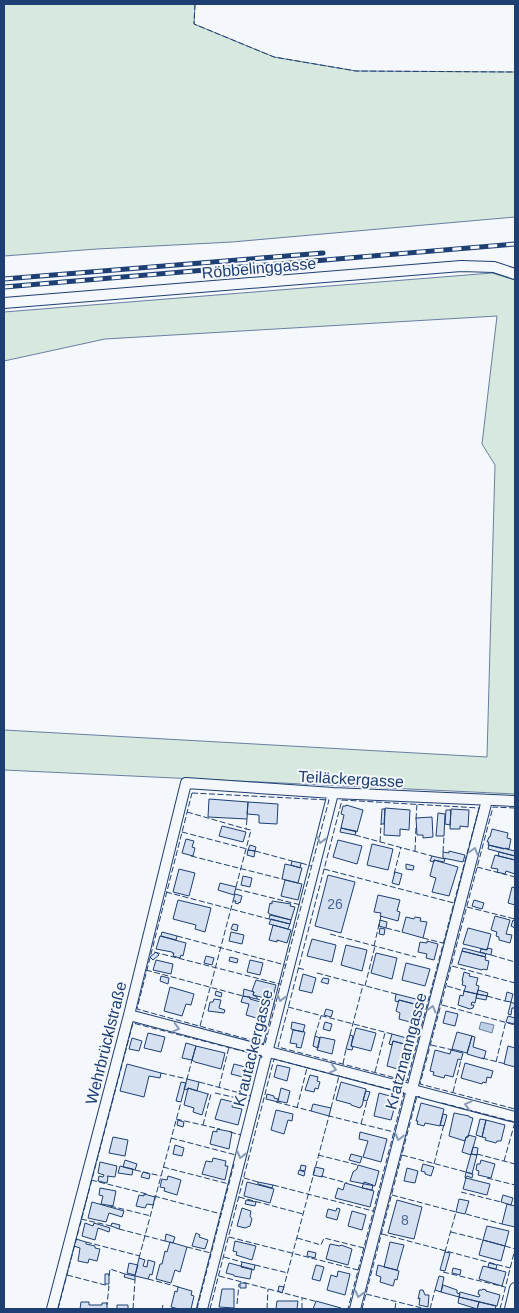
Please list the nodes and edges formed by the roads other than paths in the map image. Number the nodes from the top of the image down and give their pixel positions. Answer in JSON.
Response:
{"nodes":[{"id":1,"x":515,"y":274,"type":"edge"},
{"id":2,"x":4,"y":303,"type":"edge"},
{"id":3,"x":186,"y":783,"type":"joint"},
{"id":4,"x":334,"y":793,"type":"junction"},
{"id":5,"x":487,"y":800,"type":"junction"},
{"id":6,"x":515,"y":801,"type":"edge"},
{"id":7,"x":129,"y":1015,"type":"junction"},
{"id":8,"x":268,"y":1052,"type":"junction"},
{"id":9,"x":411,"y":1090,"type":"junction"},
{"id":10,"x":515,"y":1117,"type":"edge"},
{"id":11,"x":515,"y":1288,"type":"edge"},
{"id":12,"x":52,"y":1309,"type":"edge"},
{"id":13,"x":202,"y":1309,"type":"edge"},
{"id":14,"x":355,"y":1309,"type":"edge"},
{"id":15,"x":510,"y":1309,"type":"edge"}],
"edges":[{"from":1,"to":2,"type":"street","name":"Röbbelinggasse"},
{"from":3,"to":4,"type":"street","name":"Teiläckergasse"},
{"from":3,"to":7,"type":"street","name":"Wehrbrücklstraße"},
{"from":4,"to":5,"type":"street","name":"Teiläckergasse"},
{"from":4,"to":8,"type":"street","name":"Krautackergasse","one_way":true},
{"from":5,"to":6,"type":"street","name":"Teiläckergasse"},
{"from":9,"to":5,"type":"street","name":"Kratzmanngasse","one_way":true},
{"from":7,"to":8,"type":"street","one_way":true},
{"from":7,"to":12,"type":"street","name":"Wehrbrücklstraße"},
{"from":8,"to":9,"type":"street","one_way":true},
{"from":8,"to":13,"type":"street","name":"Krautackergasse","one_way":true},
{"from":10,"to":9,"type":"street","one_way":true},
{"from":9,"to":14,"type":"street","name":"Kratzmanngasse","one_way":true},
{"from":11,"to":15,"type":"street"}]}
